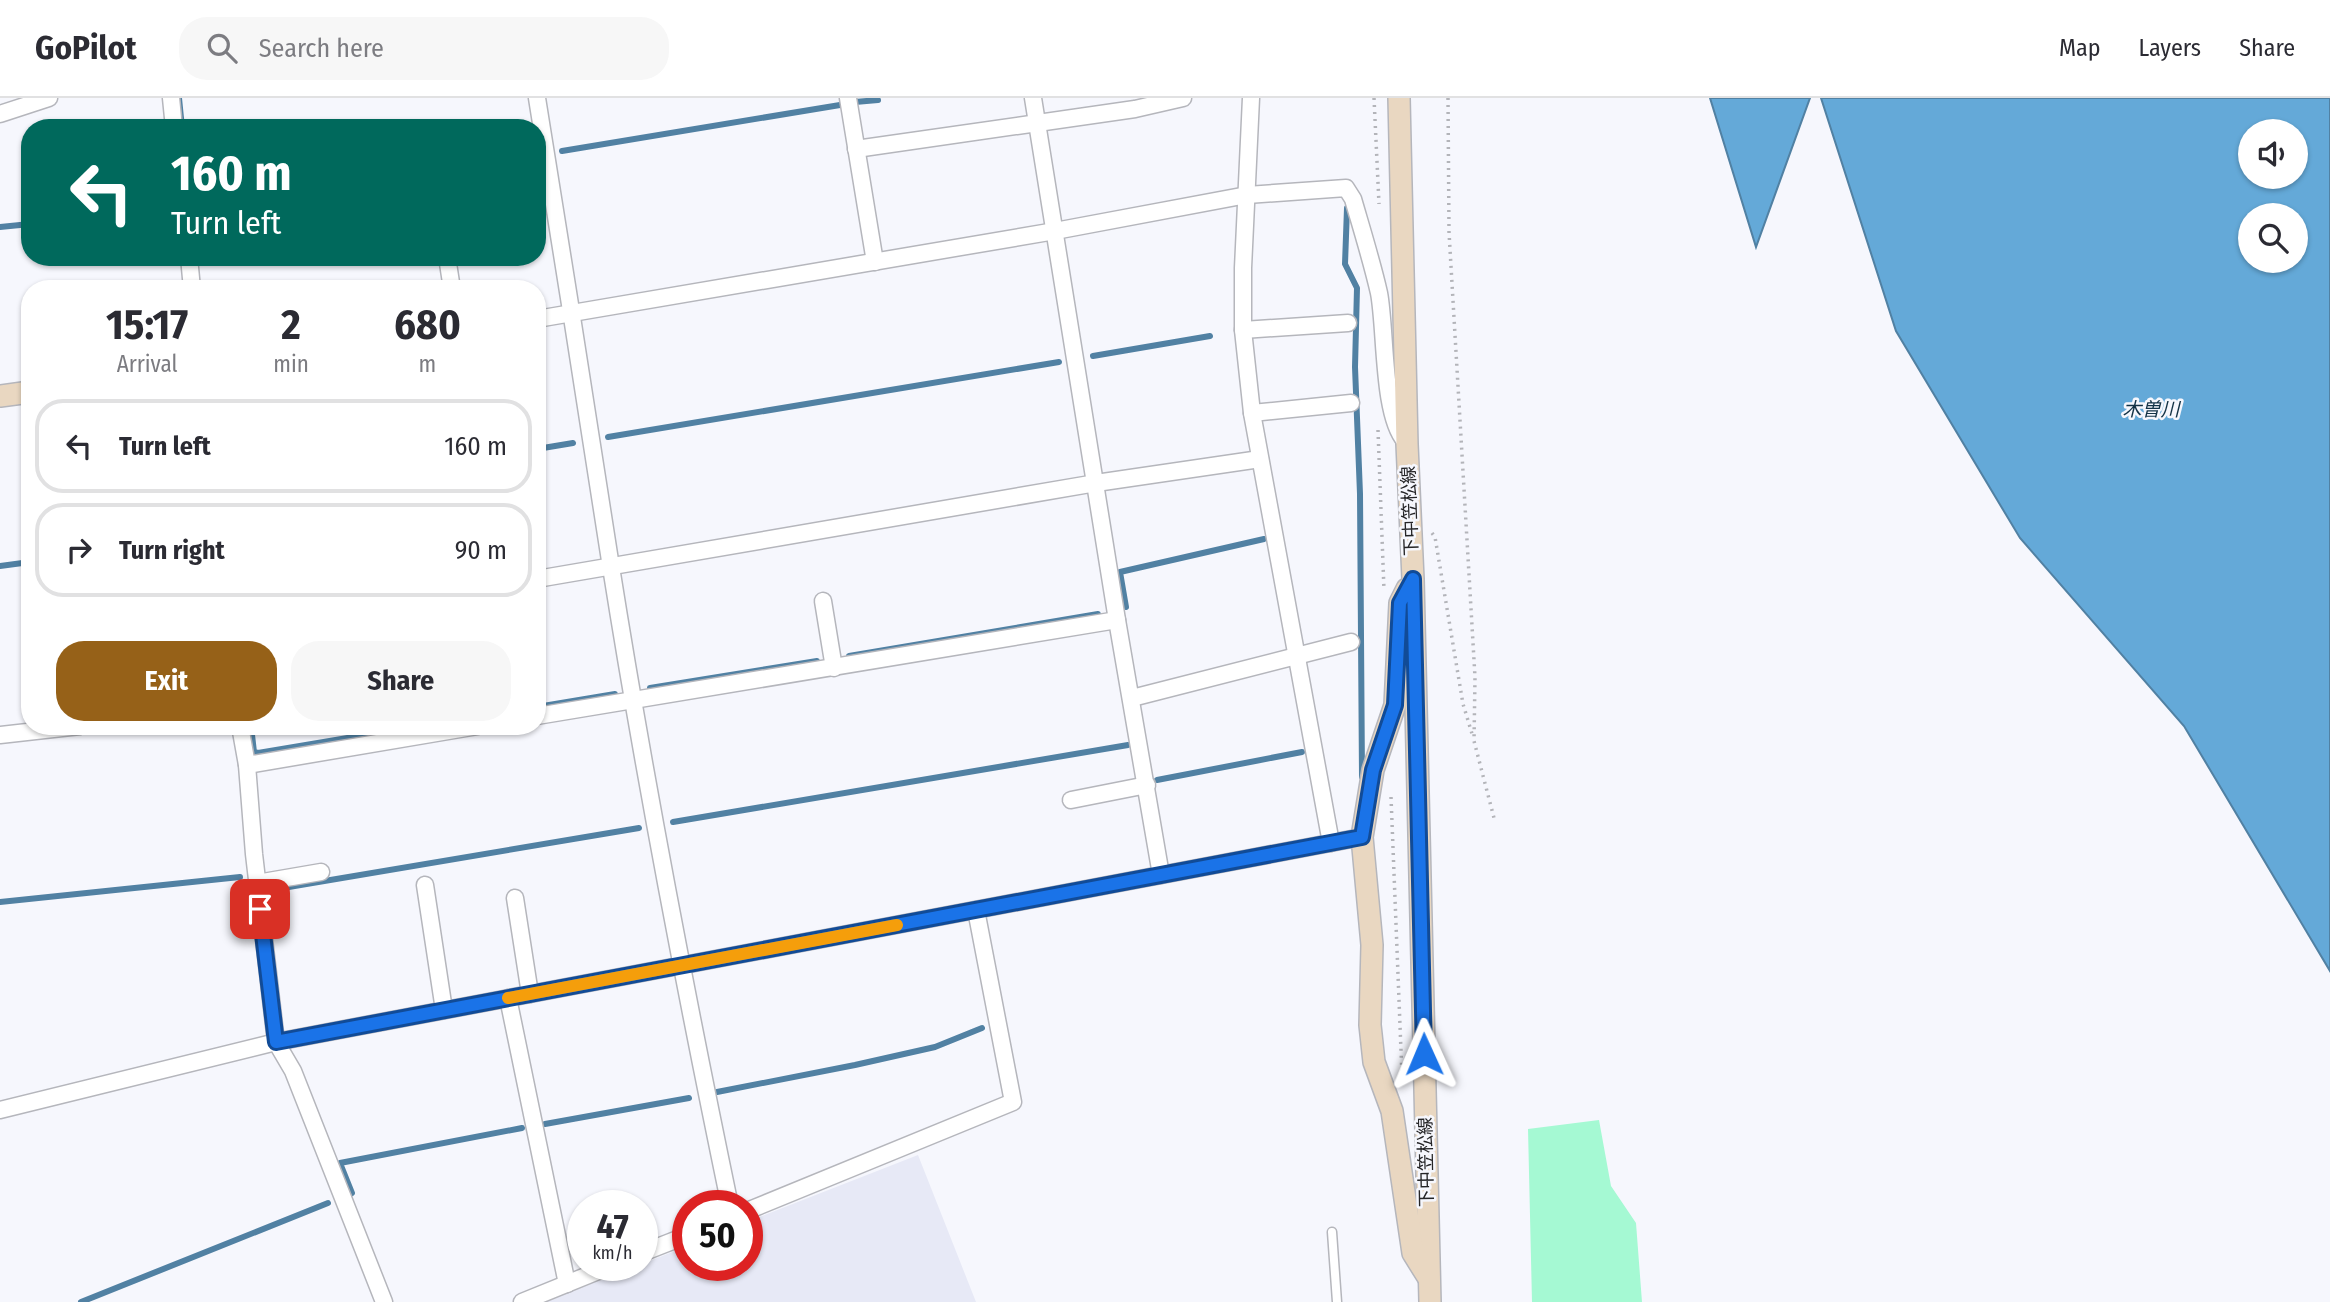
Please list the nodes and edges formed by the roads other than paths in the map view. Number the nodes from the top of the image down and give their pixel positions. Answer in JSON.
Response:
{"nodes":[{"id":1,"x":49,"y":98,"type":"edge"},
{"id":2,"x":171,"y":98,"type":"edge"},
{"id":3,"x":537,"y":98,"type":"edge"},
{"id":4,"x":848,"y":98,"type":"edge"},
{"id":5,"x":1033,"y":98,"type":"edge"},
{"id":6,"x":1183,"y":98,"type":"edge"},
{"id":7,"x":1251,"y":98,"type":"edge"},
{"id":8,"x":1399,"y":98,"type":"edge"},
{"id":9,"x":0,"y":114,"type":"edge"},
{"id":10,"x":173,"y":119,"type":"edge"},
{"id":11,"x":541,"y":119,"type":"edge"},
{"id":12,"x":1037,"y":121,"type":"junction"},
{"id":13,"x":856,"y":149,"type":"junction"},
{"id":14,"x":546,"y":152,"type":"edge"},
{"id":15,"x":1247,"y":195,"type":"junction"},
{"id":16,"x":1055,"y":231,"type":"junction"},
{"id":17,"x":875,"y":262,"type":"junction"},
{"id":18,"x":573,"y":313,"type":"junction"},
{"id":19,"x":546,"y":318,"type":"edge"},
{"id":20,"x":1348,"y":323,"type":"dead end"},
{"id":21,"x":1244,"y":330,"type":"junction"},
{"id":22,"x":21,"y":393,"type":"edge"},
{"id":23,"x":0,"y":396,"type":"edge"},
{"id":24,"x":1351,"y":403,"type":"dead end"},
{"id":25,"x":1252,"y":413,"type":"junction"},
{"id":26,"x":1407,"y":444,"type":"junction"},
{"id":27,"x":1260,"y":459,"type":"junction"},
{"id":28,"x":1096,"y":483,"type":"junction"},
{"id":29,"x":611,"y":568,"type":"junction"},
{"id":30,"x":546,"y":578,"type":"edge"},
{"id":31,"x":1413,"y":579,"type":"junction"},
{"id":32,"x":823,"y":601,"type":"dead end"},
{"id":33,"x":1117,"y":620,"type":"junction"},
{"id":34,"x":1351,"y":642,"type":"dead end"},
{"id":35,"x":1296,"y":656,"type":"junction"},
{"id":36,"x":834,"y":668,"type":"junction"},
{"id":37,"x":1132,"y":698,"type":"junction"},
{"id":38,"x":634,"y":700,"type":"junction"},
{"id":39,"x":546,"y":715,"type":"edge"},
{"id":40,"x":21,"y":733,"type":"edge"},
{"id":41,"x":0,"y":735,"type":"edge"},
{"id":42,"x":242,"y":735,"type":"edge"},
{"id":43,"x":425,"y":735,"type":"edge"},
{"id":44,"x":247,"y":765,"type":"junction"},
{"id":45,"x":1147,"y":785,"type":"junction"},
{"id":46,"x":1071,"y":800,"type":"dead end"},
{"id":47,"x":1362,"y":837,"type":"junction"},
{"id":48,"x":1331,"y":843,"type":"junction"},
{"id":49,"x":321,"y":872,"type":"dead end"},
{"id":50,"x":1161,"y":875,"type":"junction"},
{"id":51,"x":257,"y":883,"type":"junction"},
{"id":52,"x":425,"y":885,"type":"dead end"},
{"id":53,"x":515,"y":898,"type":"dead end"},
{"id":54,"x":976,"y":910,"type":"junction"},
{"id":55,"x":680,"y":967,"type":"junction"},
{"id":56,"x":530,"y":994,"type":"junction"},
{"id":57,"x":508,"y":998,"type":"junction"},
{"id":58,"x":444,"y":1010,"type":"junction"},
{"id":59,"x":276,"y":1042,"type":"junction"},
{"id":60,"x":0,"y":1110,"type":"edge"},
{"id":61,"x":727,"y":1190,"type":"edge"},
{"id":62,"x":763,"y":1204,"type":"edge"},
{"id":63,"x":1332,"y":1232,"type":"dead end"},
{"id":64,"x":1429,"y":1277,"type":"junction"},
{"id":65,"x":574,"y":1281,"type":"edge"},
{"id":66,"x":567,"y":1284,"type":"junction"},
{"id":67,"x":384,"y":1302,"type":"edge"},
{"id":68,"x":522,"y":1302,"type":"edge"},
{"id":69,"x":1336,"y":1302,"type":"edge"},
{"id":70,"x":1430,"y":1302,"type":"edge"}],
"edges":[{"from":1,"to":9,"type":"street"},
{"from":2,"to":10,"type":"street"},
{"from":3,"to":11,"type":"street"},
{"from":4,"to":13,"type":"street"},
{"from":5,"to":12,"type":"street"},
{"from":6,"to":12,"type":"street"},
{"from":7,"to":15,"type":"street"},
{"from":8,"to":26,"type":"main road","name":"下中笠松線"},
{"from":12,"to":13,"type":"street"},
{"from":12,"to":16,"type":"street"},
{"from":13,"to":17,"type":"street"},
{"from":14,"to":18,"type":"street"},
{"from":15,"to":16,"type":"street"},
{"from":15,"to":21,"type":"street"},
{"from":15,"to":26,"type":"street"},
{"from":16,"to":17,"type":"street"},
{"from":16,"to":28,"type":"street"},
{"from":17,"to":18,"type":"street"},
{"from":18,"to":19,"type":"street"},
{"from":18,"to":29,"type":"street"},
{"from":20,"to":21,"type":"street"},
{"from":21,"to":25,"type":"street"},
{"from":22,"to":23,"type":"main road"},
{"from":24,"to":25,"type":"street"},
{"from":25,"to":27,"type":"street"},
{"from":26,"to":31,"type":"main road","name":"下中笠松線"},
{"from":27,"to":28,"type":"street"},
{"from":27,"to":35,"type":"street"},
{"from":28,"to":29,"type":"street"},
{"from":28,"to":33,"type":"street"},
{"from":29,"to":30,"type":"street"},
{"from":29,"to":38,"type":"street"},
{"from":31,"to":47,"type":"main road"},
{"from":31,"to":64,"type":"main road","name":"下中笠松線"},
{"from":32,"to":36,"type":"street"},
{"from":33,"to":36,"type":"street"},
{"from":33,"to":37,"type":"street"},
{"from":34,"to":35,"type":"street"},
{"from":35,"to":37,"type":"street"},
{"from":35,"to":48,"type":"street"},
{"from":36,"to":38,"type":"street"},
{"from":37,"to":45,"type":"street"},
{"from":38,"to":39,"type":"street"},
{"from":38,"to":55,"type":"street"},
{"from":40,"to":41,"type":"street"},
{"from":42,"to":44,"type":"street"},
{"from":43,"to":44,"type":"street"},
{"from":44,"to":51,"type":"street"},
{"from":45,"to":46,"type":"street"},
{"from":45,"to":50,"type":"street"},
{"from":47,"to":48,"type":"street"},
{"from":47,"to":64,"type":"main road"},
{"from":48,"to":50,"type":"street"},
{"from":49,"to":51,"type":"street"},
{"from":50,"to":54,"type":"street"},
{"from":51,"to":59,"type":"street"},
{"from":52,"to":58,"type":"street"},
{"from":53,"to":56,"type":"street"},
{"from":54,"to":55,"type":"street"},
{"from":54,"to":62,"type":"street"},
{"from":55,"to":56,"type":"street"},
{"from":55,"to":61,"type":"street"},
{"from":56,"to":57,"type":"street"},
{"from":57,"to":58,"type":"street"},
{"from":57,"to":66,"type":"street"},
{"from":58,"to":59,"type":"street"},
{"from":59,"to":60,"type":"street"},
{"from":59,"to":67,"type":"street"},
{"from":63,"to":69,"type":"lane"},
{"from":64,"to":70,"type":"main road","name":"下中笠松線"},
{"from":65,"to":66,"type":"street"},
{"from":66,"to":68,"type":"street"}]}
